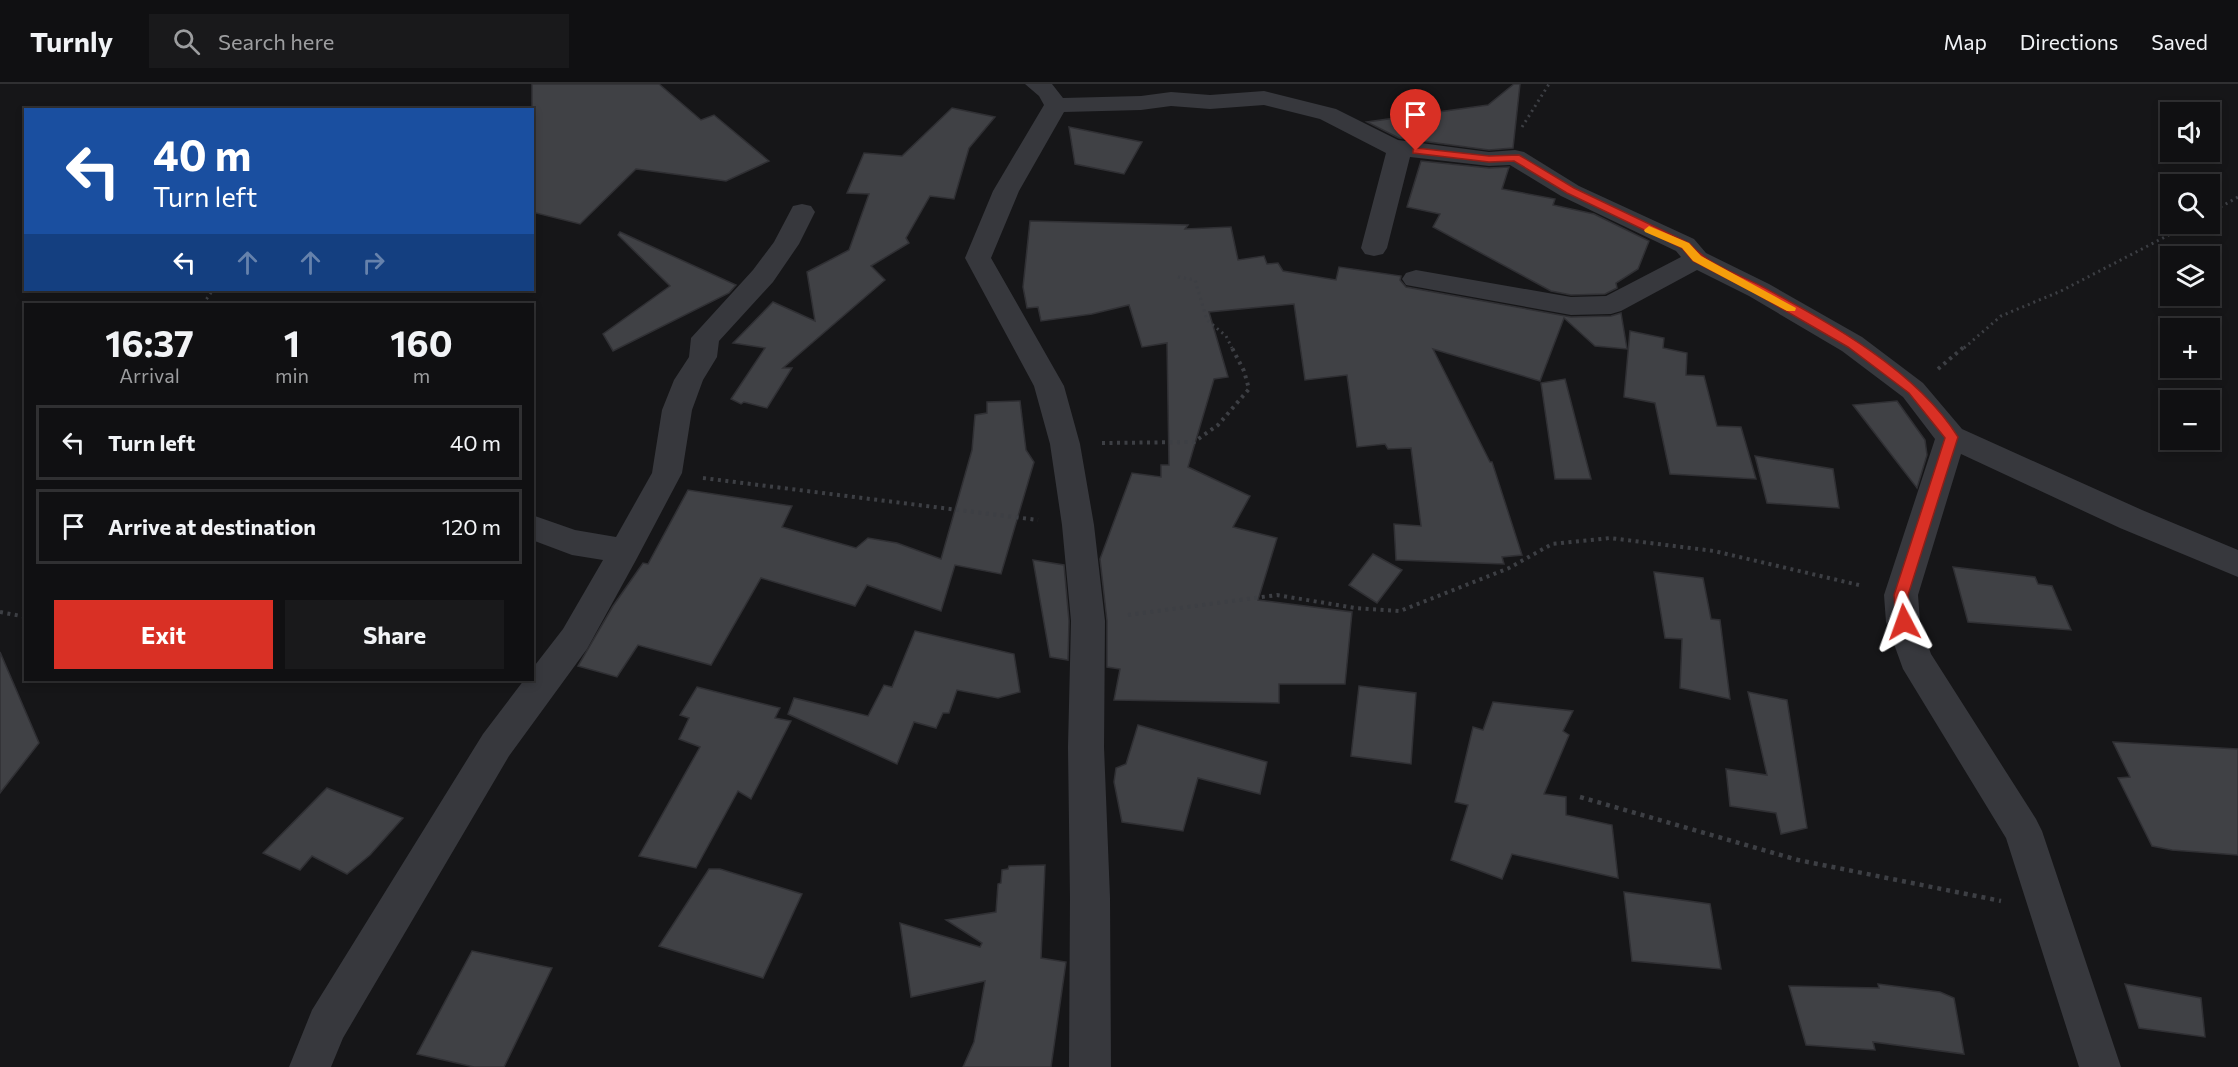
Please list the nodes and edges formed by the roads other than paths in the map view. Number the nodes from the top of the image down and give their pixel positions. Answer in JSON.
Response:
{"nodes":[{"id":1,"x":1047,"y":94,"type":"edge"},
{"id":2,"x":1400,"y":148,"type":"junction"},
{"id":3,"x":802,"y":212,"type":"dead end"},
{"id":4,"x":1374,"y":248,"type":"dead end"},
{"id":5,"x":1697,"y":259,"type":"junction"},
{"id":6,"x":1416,"y":279,"type":"dead end"},
{"id":7,"x":1952,"y":437,"type":"junction"},
{"id":8,"x":534,"y":527,"type":"edge"},
{"id":9,"x":625,"y":551,"type":"junction"},
{"id":10,"x":2238,"y":564,"type":"edge"},
{"id":11,"x":310,"y":1067,"type":"edge"},
{"id":12,"x":1090,"y":1067,"type":"edge"},
{"id":13,"x":2100,"y":1067,"type":"edge"}],
"edges":[{"from":1,"to":2,"type":"street"},
{"from":1,"to":12,"type":"street"},
{"from":2,"to":4,"type":"street"},
{"from":2,"to":5,"type":"street"},
{"from":3,"to":9,"type":"street"},
{"from":5,"to":6,"type":"street"},
{"from":5,"to":7,"type":"street"},
{"from":7,"to":10,"type":"street"},
{"from":7,"to":13,"type":"street"},
{"from":8,"to":9,"type":"street"},
{"from":9,"to":11,"type":"street"}]}
